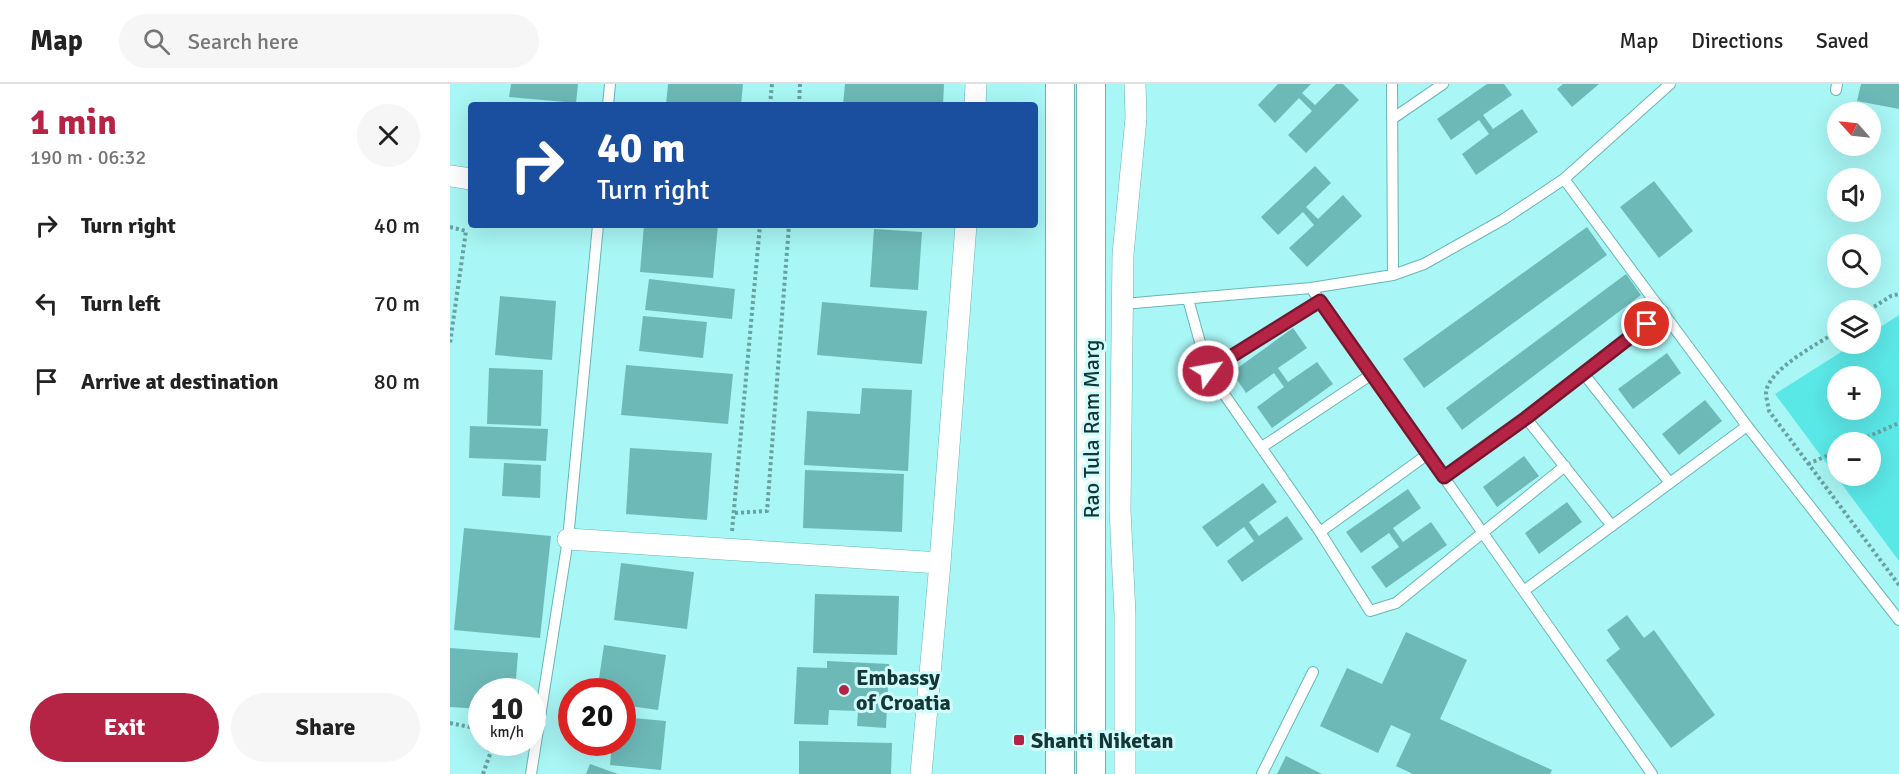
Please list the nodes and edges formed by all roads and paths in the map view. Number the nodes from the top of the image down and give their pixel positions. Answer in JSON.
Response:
{"nodes":[{"id":1,"x":610,"y":84,"type":"edge"},
{"id":2,"x":772,"y":84,"type":"edge"},
{"id":3,"x":800,"y":84,"type":"edge"},
{"id":4,"x":976,"y":84,"type":"edge"},
{"id":5,"x":1060,"y":84,"type":"edge"},
{"id":6,"x":1091,"y":84,"type":"edge"},
{"id":7,"x":1135,"y":84,"type":"edge"},
{"id":8,"x":1392,"y":84,"type":"edge"},
{"id":9,"x":1443,"y":84,"type":"edge"},
{"id":10,"x":1670,"y":84,"type":"edge"},
{"id":11,"x":608,"y":102,"type":"edge"},
{"id":12,"x":770,"y":102,"type":"edge"},
{"id":13,"x":799,"y":102,"type":"edge"},
{"id":14,"x":975,"y":102,"type":"edge"},
{"id":15,"x":1392,"y":119,"type":"junction"},
{"id":16,"x":450,"y":176,"type":"edge"},
{"id":17,"x":468,"y":179,"type":"edge"},
{"id":18,"x":1564,"y":179,"type":"junction"},
{"id":19,"x":450,"y":227,"type":"edge"},
{"id":20,"x":598,"y":228,"type":"edge"},
{"id":21,"x":760,"y":228,"type":"edge"},
{"id":22,"x":789,"y":228,"type":"edge"},
{"id":23,"x":966,"y":228,"type":"edge"},
{"id":24,"x":1123,"y":254,"type":"junction"},
{"id":25,"x":1091,"y":255,"type":"junction"},
{"id":26,"x":1393,"y":275,"type":"junction"},
{"id":27,"x":1311,"y":288,"type":"junction"},
{"id":28,"x":1899,"y":294,"type":"edge"},
{"id":29,"x":1188,"y":299,"type":"junction"},
{"id":30,"x":1320,"y":301,"type":"junction"},
{"id":31,"x":1881,"y":303,"type":"edge"},
{"id":32,"x":1123,"y":304,"type":"junction"},
{"id":33,"x":1663,"y":311,"type":"junction"},
{"id":34,"x":1827,"y":338,"type":"edge"},
{"id":35,"x":450,"y":343,"type":"edge"},
{"id":36,"x":1208,"y":371,"type":"junction"},
{"id":37,"x":1372,"y":374,"type":"junction"},
{"id":38,"x":1583,"y":374,"type":"junction"},
{"id":39,"x":1526,"y":418,"type":"junction"},
{"id":40,"x":1899,"y":423,"type":"edge"},
{"id":41,"x":1747,"y":426,"type":"junction"},
{"id":42,"x":1879,"y":432,"type":"edge"},
{"id":43,"x":1262,"y":447,"type":"junction"},
{"id":44,"x":1428,"y":454,"type":"junction"},
{"id":45,"x":1827,"y":456,"type":"edge"},
{"id":46,"x":1808,"y":464,"type":"junction"},
{"id":47,"x":1565,"y":466,"type":"junction"},
{"id":48,"x":1444,"y":477,"type":"junction"},
{"id":49,"x":1670,"y":483,"type":"junction"},
{"id":50,"x":1612,"y":526,"type":"junction"},
{"id":51,"x":1320,"y":532,"type":"junction"},
{"id":52,"x":1483,"y":532,"type":"junction"},
{"id":53,"x":568,"y":539,"type":"junction"},
{"id":54,"x":940,"y":563,"type":"junction"},
{"id":55,"x":1899,"y":585,"type":"edge"},
{"id":56,"x":1525,"y":590,"type":"junction"},
{"id":57,"x":1899,"y":620,"type":"edge"},
{"id":58,"x":1312,"y":672,"type":"dead end"},
{"id":59,"x":450,"y":723,"type":"edge"},
{"id":60,"x":468,"y":726,"type":"edge"},
{"id":61,"x":489,"y":756,"type":"edge"},
{"id":62,"x":483,"y":774,"type":"edge"},
{"id":63,"x":531,"y":774,"type":"edge"},
{"id":64,"x":921,"y":774,"type":"edge"},
{"id":65,"x":1060,"y":774,"type":"edge"},
{"id":66,"x":1091,"y":774,"type":"edge"},
{"id":67,"x":1125,"y":774,"type":"edge"},
{"id":68,"x":1262,"y":774,"type":"edge"},
{"id":69,"x":1652,"y":774,"type":"edge"}],
"edges":[{"from":1,"to":11,"type":"lane"},
{"from":2,"to":12,"type":"path"},
{"from":3,"to":13,"type":"path"},
{"from":4,"to":14,"type":"street"},
{"from":5,"to":65,"type":"main road","name":"Rao Tula Ram Marg"},
{"from":6,"to":25,"type":"main road","name":"Rao Tula Ram Marg"},
{"from":7,"to":24,"type":"street"},
{"from":8,"to":15,"type":"lane"},
{"from":9,"to":15,"type":"lane"},
{"from":10,"to":18,"type":"lane"},
{"from":15,"to":26,"type":"lane"},
{"from":16,"to":17,"type":"street"},
{"from":18,"to":26,"type":"lane"},
{"from":18,"to":33,"type":"lane"},
{"from":19,"to":35,"type":"path"},
{"from":20,"to":53,"type":"lane"},
{"from":21,"to":22,"type":"path"},
{"from":23,"to":54,"type":"street"},
{"from":24,"to":25,"type":"street"},
{"from":24,"to":32,"type":"street"},
{"from":25,"to":66,"type":"main road","name":"Rao Tula Ram Marg"},
{"from":26,"to":27,"type":"lane"},
{"from":27,"to":29,"type":"lane"},
{"from":27,"to":30,"type":"lane"},
{"from":28,"to":31,"type":"path"},
{"from":29,"to":32,"type":"lane"},
{"from":29,"to":36,"type":"lane"},
{"from":30,"to":36,"type":"lane"},
{"from":30,"to":37,"type":"lane"},
{"from":32,"to":67,"type":"street"},
{"from":33,"to":38,"type":"lane"},
{"from":33,"to":41,"type":"lane"},
{"from":34,"to":46,"type":"path"},
{"from":36,"to":43,"type":"lane"},
{"from":37,"to":43,"type":"lane"},
{"from":37,"to":44,"type":"lane"},
{"from":38,"to":39,"type":"lane"},
{"from":38,"to":49,"type":"lane"},
{"from":39,"to":47,"type":"lane"},
{"from":39,"to":48,"type":"lane"},
{"from":40,"to":42,"type":"path"},
{"from":41,"to":49,"type":"lane"},
{"from":41,"to":57,"type":"lane"},
{"from":43,"to":51,"type":"lane"},
{"from":44,"to":48,"type":"lane"},
{"from":44,"to":51,"type":"lane"},
{"from":45,"to":46,"type":"path"},
{"from":46,"to":55,"type":"path"},
{"from":47,"to":50,"type":"lane"},
{"from":47,"to":52,"type":"lane"},
{"from":48,"to":52,"type":"lane"},
{"from":49,"to":50,"type":"lane"},
{"from":50,"to":56,"type":"lane"},
{"from":51,"to":52,"type":"lane"},
{"from":52,"to":56,"type":"lane"},
{"from":53,"to":54,"type":"street"},
{"from":53,"to":63,"type":"lane"},
{"from":54,"to":64,"type":"street"},
{"from":56,"to":69,"type":"lane"},
{"from":58,"to":68,"type":"lane"},
{"from":59,"to":60,"type":"path"},
{"from":61,"to":62,"type":"path"}]}
